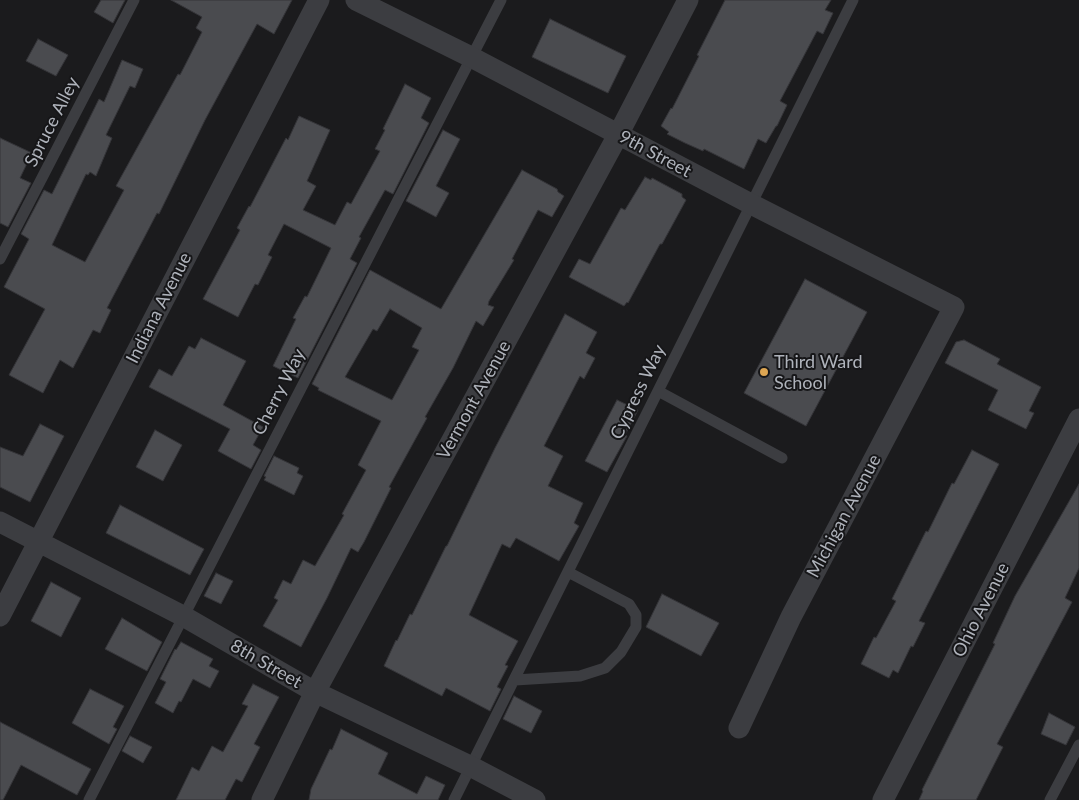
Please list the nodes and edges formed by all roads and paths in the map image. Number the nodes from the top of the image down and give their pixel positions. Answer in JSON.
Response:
{"nodes":[{"id":1,"x":134,"y":0,"type":"edge"},
{"id":2,"x":319,"y":0,"type":"edge"},
{"id":3,"x":356,"y":0,"type":"edge"},
{"id":4,"x":501,"y":0,"type":"edge"},
{"id":5,"x":688,"y":0,"type":"edge"},
{"id":6,"x":853,"y":0,"type":"edge"},
{"id":7,"x":471,"y":57,"type":"junction"},
{"id":8,"x":618,"y":135,"type":"junction"},
{"id":9,"x":751,"y":204,"type":"junction"},
{"id":10,"x":0,"y":259,"type":"edge"},
{"id":11,"x":954,"y":307,"type":"joint"},
{"id":12,"x":658,"y":391,"type":"junction"},
{"id":13,"x":1079,"y":420,"type":"edge"},
{"id":14,"x":782,"y":458,"type":"dead end"},
{"id":15,"x":0,"y":522,"type":"edge"},
{"id":16,"x":39,"y":541,"type":"junction"},
{"id":17,"x":568,"y":572,"type":"junction"},
{"id":18,"x":0,"y":616,"type":"edge"},
{"id":19,"x":184,"y":616,"type":"junction"},
{"id":20,"x":515,"y":680,"type":"junction"},
{"id":21,"x":315,"y":692,"type":"junction"},
{"id":22,"x":739,"y":728,"type":"dead end"},
{"id":23,"x":1079,"y":745,"type":"edge"},
{"id":24,"x":472,"y":767,"type":"junction"},
{"id":25,"x":88,"y":800,"type":"edge"},
{"id":26,"x":262,"y":800,"type":"edge"},
{"id":27,"x":454,"y":800,"type":"edge"},
{"id":28,"x":536,"y":800,"type":"edge"},
{"id":29,"x":883,"y":800,"type":"edge"},
{"id":30,"x":1050,"y":800,"type":"edge"}],
"edges":[{"from":1,"to":10,"type":"lane","name":"Spruce Alley"},
{"from":2,"to":16,"type":"street","name":"Indiana Avenue"},
{"from":3,"to":7,"type":"street","name":"9th Street"},
{"from":4,"to":7,"type":"lane","name":"Cherry Way"},
{"from":5,"to":8,"type":"street","name":"Vermont Avenue"},
{"from":6,"to":9,"type":"lane","name":"Cypress Way"},
{"from":7,"to":8,"type":"street","name":"9th Street"},
{"from":7,"to":19,"type":"lane","name":"Cherry Way"},
{"from":8,"to":9,"type":"street","name":"9th Street"},
{"from":8,"to":21,"type":"street","name":"Vermont Avenue"},
{"from":9,"to":11,"type":"street","name":"9th Street"},
{"from":9,"to":12,"type":"lane","name":"Cypress Way"},
{"from":11,"to":22,"type":"street","name":"Michigan Avenue"},
{"from":12,"to":14,"type":"lane"},
{"from":12,"to":17,"type":"lane","name":"Cypress Way"},
{"from":13,"to":29,"type":"street","name":"Ohio Avenue"},
{"from":15,"to":16,"type":"street","name":"8th Street"},
{"from":16,"to":18,"type":"street","name":"Indiana Avenue"},
{"from":16,"to":19,"type":"street","name":"8th Street"},
{"from":17,"to":20,"type":"lane","name":"Cypress Way"},
{"from":17,"to":20,"type":"lane"},
{"from":19,"to":21,"type":"street","name":"8th Street"},
{"from":19,"to":25,"type":"lane","name":"Cherry Way"},
{"from":20,"to":24,"type":"lane","name":"Cypress Way"},
{"from":21,"to":24,"type":"street","name":"8th Street"},
{"from":21,"to":26,"type":"street","name":"Vermont Avenue"},
{"from":23,"to":30,"type":"lane"},
{"from":24,"to":27,"type":"lane","name":"Cypress Way"},
{"from":24,"to":28,"type":"street","name":"8th Street"}]}
